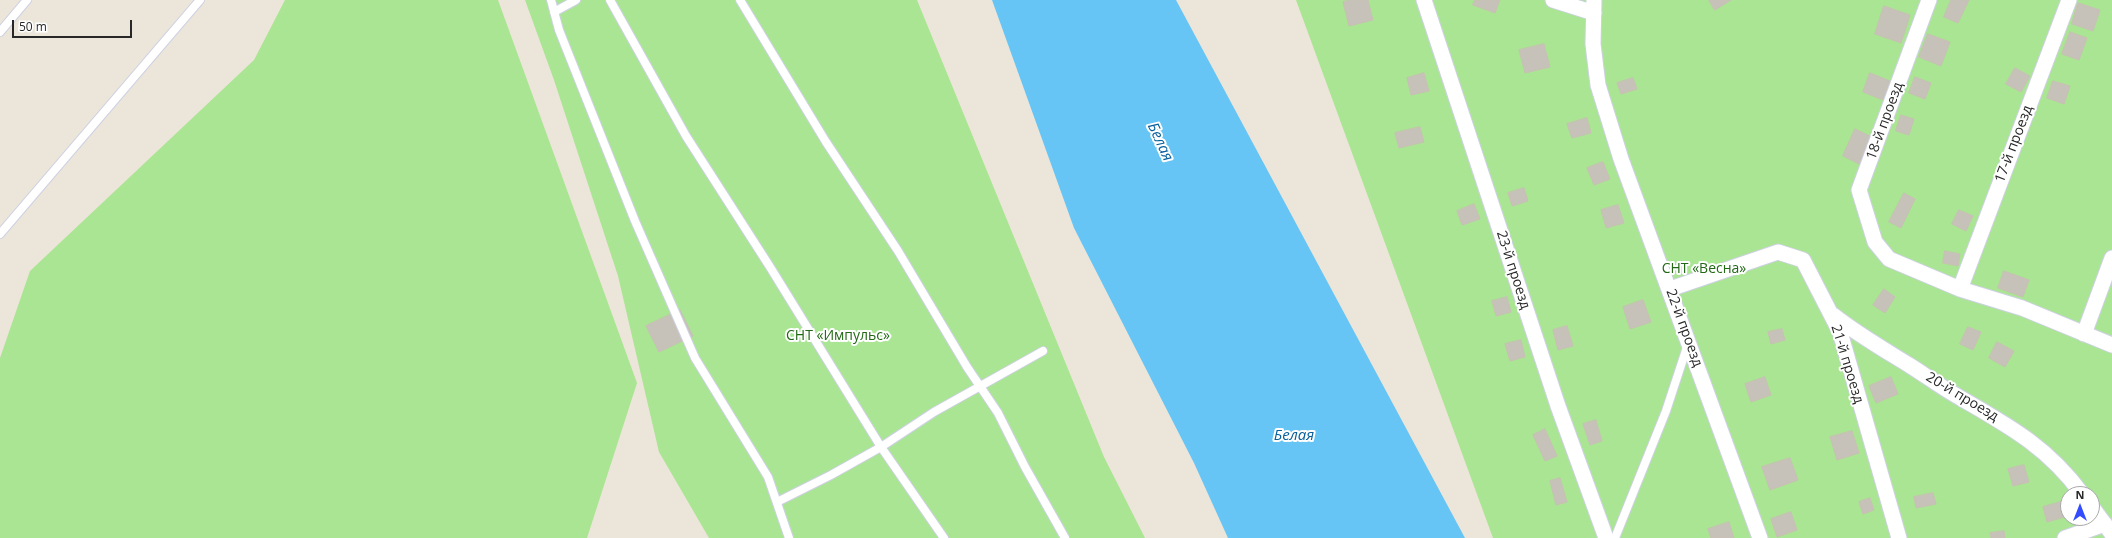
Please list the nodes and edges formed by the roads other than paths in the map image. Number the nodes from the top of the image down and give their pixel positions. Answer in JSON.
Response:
{"nodes":[{"id":1,"x":28,"y":0,"type":"edge"},
{"id":2,"x":200,"y":0,"type":"edge"},
{"id":3,"x":551,"y":0,"type":"edge"},
{"id":4,"x":576,"y":0,"type":"edge"},
{"id":5,"x":610,"y":0,"type":"edge"},
{"id":6,"x":740,"y":0,"type":"edge"},
{"id":7,"x":1424,"y":0,"type":"edge"},
{"id":8,"x":1553,"y":0,"type":"edge"},
{"id":9,"x":1929,"y":0,"type":"edge"},
{"id":10,"x":2069,"y":0,"type":"edge"},
{"id":11,"x":1594,"y":7,"type":"edge"},
{"id":12,"x":554,"y":12,"type":"junction"},
{"id":13,"x":0,"y":32,"type":"edge"},
{"id":14,"x":0,"y":234,"type":"edge"},
{"id":15,"x":2112,"y":258,"type":"edge"},
{"id":16,"x":1960,"y":288,"type":"junction"},
{"id":17,"x":1670,"y":289,"type":"junction"},
{"id":18,"x":1830,"y":313,"type":"junction"},
{"id":19,"x":2084,"y":334,"type":"junction"},
{"id":20,"x":1689,"y":342,"type":"junction"},
{"id":21,"x":2112,"y":345,"type":"edge"},
{"id":22,"x":1043,"y":351,"type":"dead end"},
{"id":23,"x":980,"y":387,"type":"junction"},
{"id":24,"x":881,"y":446,"type":"junction"},
{"id":25,"x":2076,"y":486,"type":"edge"},
{"id":26,"x":777,"y":502,"type":"junction"},
{"id":27,"x":2100,"y":518,"type":"edge"},
{"id":28,"x":2108,"y":529,"type":"edge"},
{"id":29,"x":790,"y":537,"type":"edge"},
{"id":30,"x":944,"y":538,"type":"edge"},
{"id":31,"x":1065,"y":538,"type":"edge"},
{"id":32,"x":1606,"y":538,"type":"edge"},
{"id":33,"x":1615,"y":538,"type":"edge"},
{"id":34,"x":1760,"y":538,"type":"edge"},
{"id":35,"x":1899,"y":538,"type":"edge"},
{"id":36,"x":2065,"y":538,"type":"edge"}],
"edges":[{"from":1,"to":13,"type":"lane"},
{"from":2,"to":14,"type":"lane"},
{"from":3,"to":12,"type":"lane"},
{"from":4,"to":12,"type":"lane"},
{"from":5,"to":24,"type":"lane"},
{"from":6,"to":23,"type":"lane"},
{"from":7,"to":32,"type":"street","name":"23-й проезд"},
{"from":8,"to":11,"type":"street"},
{"from":9,"to":16,"type":"street","name":"18-й проезд"},
{"from":10,"to":16,"type":"street","name":"17-й проезд"},
{"from":11,"to":17,"type":"street","name":"22-й проезд"},
{"from":12,"to":26,"type":"lane"},
{"from":15,"to":19,"type":"street"},
{"from":16,"to":19,"type":"street"},
{"from":17,"to":18,"type":"street","name":"21-й проезд"},
{"from":17,"to":20,"type":"street","name":"22-й проезд"},
{"from":18,"to":25,"type":"street","name":"20-й проезд"},
{"from":18,"to":35,"type":"street","name":"21-й проезд"},
{"from":19,"to":21,"type":"street"},
{"from":20,"to":33,"type":"lane"},
{"from":20,"to":34,"type":"street","name":"22-й проезд"},
{"from":22,"to":23,"type":"lane"},
{"from":23,"to":24,"type":"lane"},
{"from":23,"to":31,"type":"lane"},
{"from":24,"to":26,"type":"lane"},
{"from":24,"to":30,"type":"lane"},
{"from":26,"to":29,"type":"lane"},
{"from":27,"to":28,"type":"street"},
{"from":28,"to":36,"type":"street"}]}
